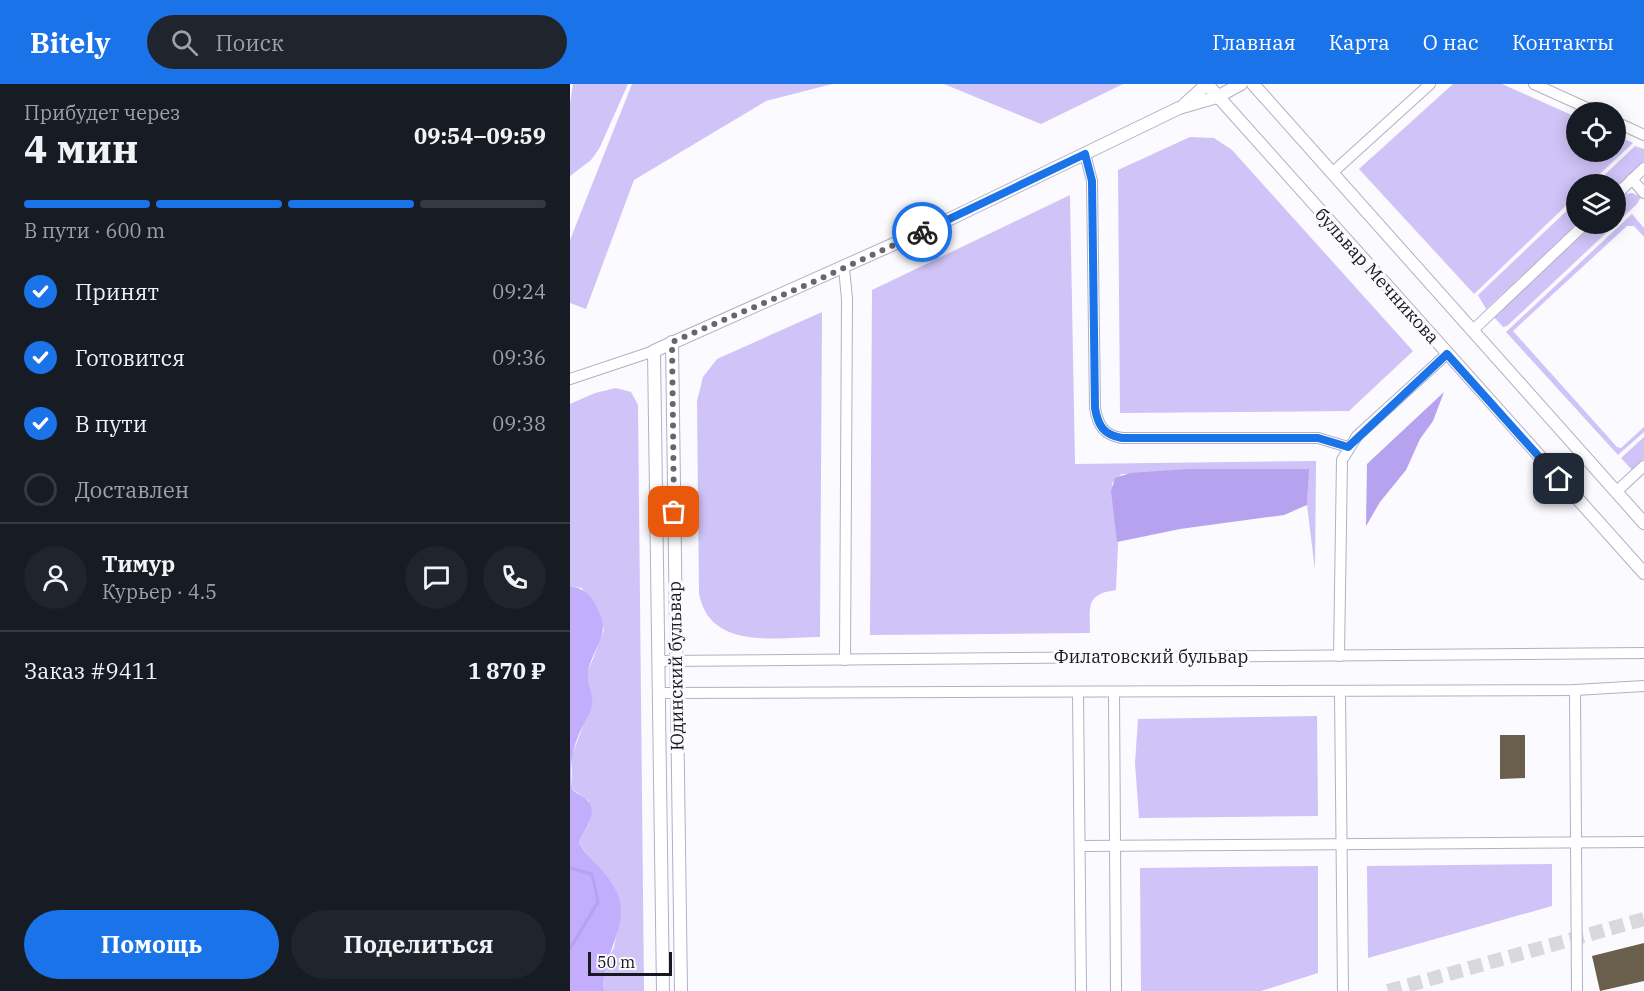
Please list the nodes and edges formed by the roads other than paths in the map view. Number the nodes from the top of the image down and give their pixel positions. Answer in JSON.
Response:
{"nodes":[{"id":1,"x":1207,"y":84,"type":"edge"},
{"id":2,"x":1241,"y":84,"type":"edge"},
{"id":3,"x":1253,"y":84,"type":"edge"},
{"id":4,"x":1430,"y":84,"type":"edge"},
{"id":5,"x":1534,"y":84,"type":"edge"},
{"id":6,"x":1217,"y":97,"type":"junction"},
{"id":7,"x":1574,"y":102,"type":"edge"},
{"id":8,"x":1179,"y":108,"type":"junction"},
{"id":9,"x":1626,"y":127,"type":"edge"},
{"id":10,"x":1644,"y":135,"type":"edge"},
{"id":11,"x":1085,"y":154,"type":"junction"},
{"id":12,"x":1644,"y":168,"type":"edge"},
{"id":13,"x":1332,"y":173,"type":"junction"},
{"id":14,"x":1632,"y":179,"type":"junction"},
{"id":15,"x":1626,"y":185,"type":"edge"},
{"id":16,"x":1644,"y":193,"type":"edge"},
{"id":17,"x":1574,"y":234,"type":"edge"},
{"id":18,"x":844,"y":268,"type":"junction"},
{"id":19,"x":1472,"y":331,"type":"junction"},
{"id":20,"x":672,"y":342,"type":"junction"},
{"id":21,"x":654,"y":351,"type":"junction"},
{"id":22,"x":1447,"y":354,"type":"junction"},
{"id":23,"x":570,"y":379,"type":"edge"},
{"id":24,"x":1348,"y":447,"type":"junction"},
{"id":25,"x":1644,"y":466,"type":"edge"},
{"id":26,"x":1616,"y":492,"type":"junction"},
{"id":27,"x":1644,"y":523,"type":"edge"},
{"id":28,"x":1644,"y":573,"type":"edge"},
{"id":29,"x":1644,"y":653,"type":"edge"},
{"id":30,"x":1339,"y":656,"type":"junction"},
{"id":31,"x":845,"y":660,"type":"junction"},
{"id":32,"x":659,"y":661,"type":"junction"},
{"id":33,"x":676,"y":661,"type":"junction"},
{"id":34,"x":1644,"y":686,"type":"edge"},
{"id":35,"x":1575,"y":690,"type":"junction"},
{"id":36,"x":1341,"y":691,"type":"junction"},
{"id":37,"x":659,"y":693,"type":"junction"},
{"id":38,"x":677,"y":693,"type":"junction"},
{"id":39,"x":1078,"y":693,"type":"junction"},
{"id":40,"x":1114,"y":693,"type":"junction"},
{"id":41,"x":1576,"y":842,"type":"junction"},
{"id":42,"x":1644,"y":842,"type":"edge"},
{"id":43,"x":1342,"y":844,"type":"junction"},
{"id":44,"x":1080,"y":846,"type":"junction"},
{"id":45,"x":1115,"y":846,"type":"junction"},
{"id":46,"x":663,"y":991,"type":"edge"},
{"id":47,"x":681,"y":991,"type":"edge"},
{"id":48,"x":1081,"y":991,"type":"edge"},
{"id":49,"x":1116,"y":991,"type":"edge"},
{"id":50,"x":1343,"y":991,"type":"edge"},
{"id":51,"x":1577,"y":991,"type":"edge"}],
"edges":[{"from":1,"to":6,"type":"street","name":"бульвар Мечникова"},
{"from":1,"to":8,"type":"street"},
{"from":2,"to":6,"type":"street"},
{"from":3,"to":13,"type":"street","name":"бульвар Мечникова"},
{"from":4,"to":13,"type":"street"},
{"from":5,"to":7,"type":"street"},
{"from":6,"to":8,"type":"street"},
{"from":6,"to":22,"type":"street","name":"бульвар Мечникова"},
{"from":8,"to":11,"type":"street"},
{"from":9,"to":10,"type":"street"},
{"from":11,"to":18,"type":"street"},
{"from":11,"to":24,"type":"street"},
{"from":12,"to":14,"type":"street"},
{"from":13,"to":19,"type":"street","name":"бульвар Мечникова"},
{"from":14,"to":15,"type":"street"},
{"from":14,"to":16,"type":"street"},
{"from":17,"to":19,"type":"street"},
{"from":18,"to":20,"type":"street"},
{"from":18,"to":31,"type":"street"},
{"from":19,"to":26,"type":"street","name":"бульвар Мечникова"},
{"from":20,"to":21,"type":"street"},
{"from":20,"to":33,"type":"street","name":"Юдинский бульвар"},
{"from":21,"to":23,"type":"street"},
{"from":21,"to":32,"type":"street","name":"Юдинский бульвар"},
{"from":22,"to":24,"type":"street"},
{"from":22,"to":28,"type":"street","name":"бульвар Мечникова"},
{"from":24,"to":30,"type":"street"},
{"from":25,"to":26,"type":"street"},
{"from":26,"to":27,"type":"street","name":"бульвар Мечникова"},
{"from":29,"to":30,"type":"street","name":"Филатовский бульвар"},
{"from":30,"to":31,"type":"street","name":"Филатовский бульвар"},
{"from":31,"to":33,"type":"street","name":"Филатовский бульвар"},
{"from":32,"to":33,"type":"street","name":"Филатовский бульвар"},
{"from":32,"to":37,"type":"street","name":"Юдинский бульвар"},
{"from":33,"to":38,"type":"street","name":"Юдинский бульвар"},
{"from":34,"to":35,"type":"street","name":"Филатовский бульвар"},
{"from":35,"to":36,"type":"street","name":"Филатовский бульвар"},
{"from":35,"to":41,"type":"street"},
{"from":36,"to":40,"type":"street","name":"Филатовский бульвар"},
{"from":36,"to":43,"type":"street"},
{"from":37,"to":38,"type":"street","name":"Филатовский бульвар"},
{"from":37,"to":46,"type":"street","name":"Юдинский бульвар"},
{"from":38,"to":39,"type":"street","name":"Филатовский бульвар"},
{"from":38,"to":47,"type":"street","name":"Юдинский бульвар"},
{"from":39,"to":40,"type":"street","name":"Филатовский бульвар"},
{"from":39,"to":44,"type":"street"},
{"from":40,"to":45,"type":"street"},
{"from":41,"to":42,"type":"street"},
{"from":41,"to":43,"type":"street"},
{"from":41,"to":51,"type":"street"},
{"from":43,"to":45,"type":"street"},
{"from":43,"to":50,"type":"street"},
{"from":44,"to":45,"type":"street"},
{"from":44,"to":48,"type":"street"},
{"from":45,"to":49,"type":"street"}]}
